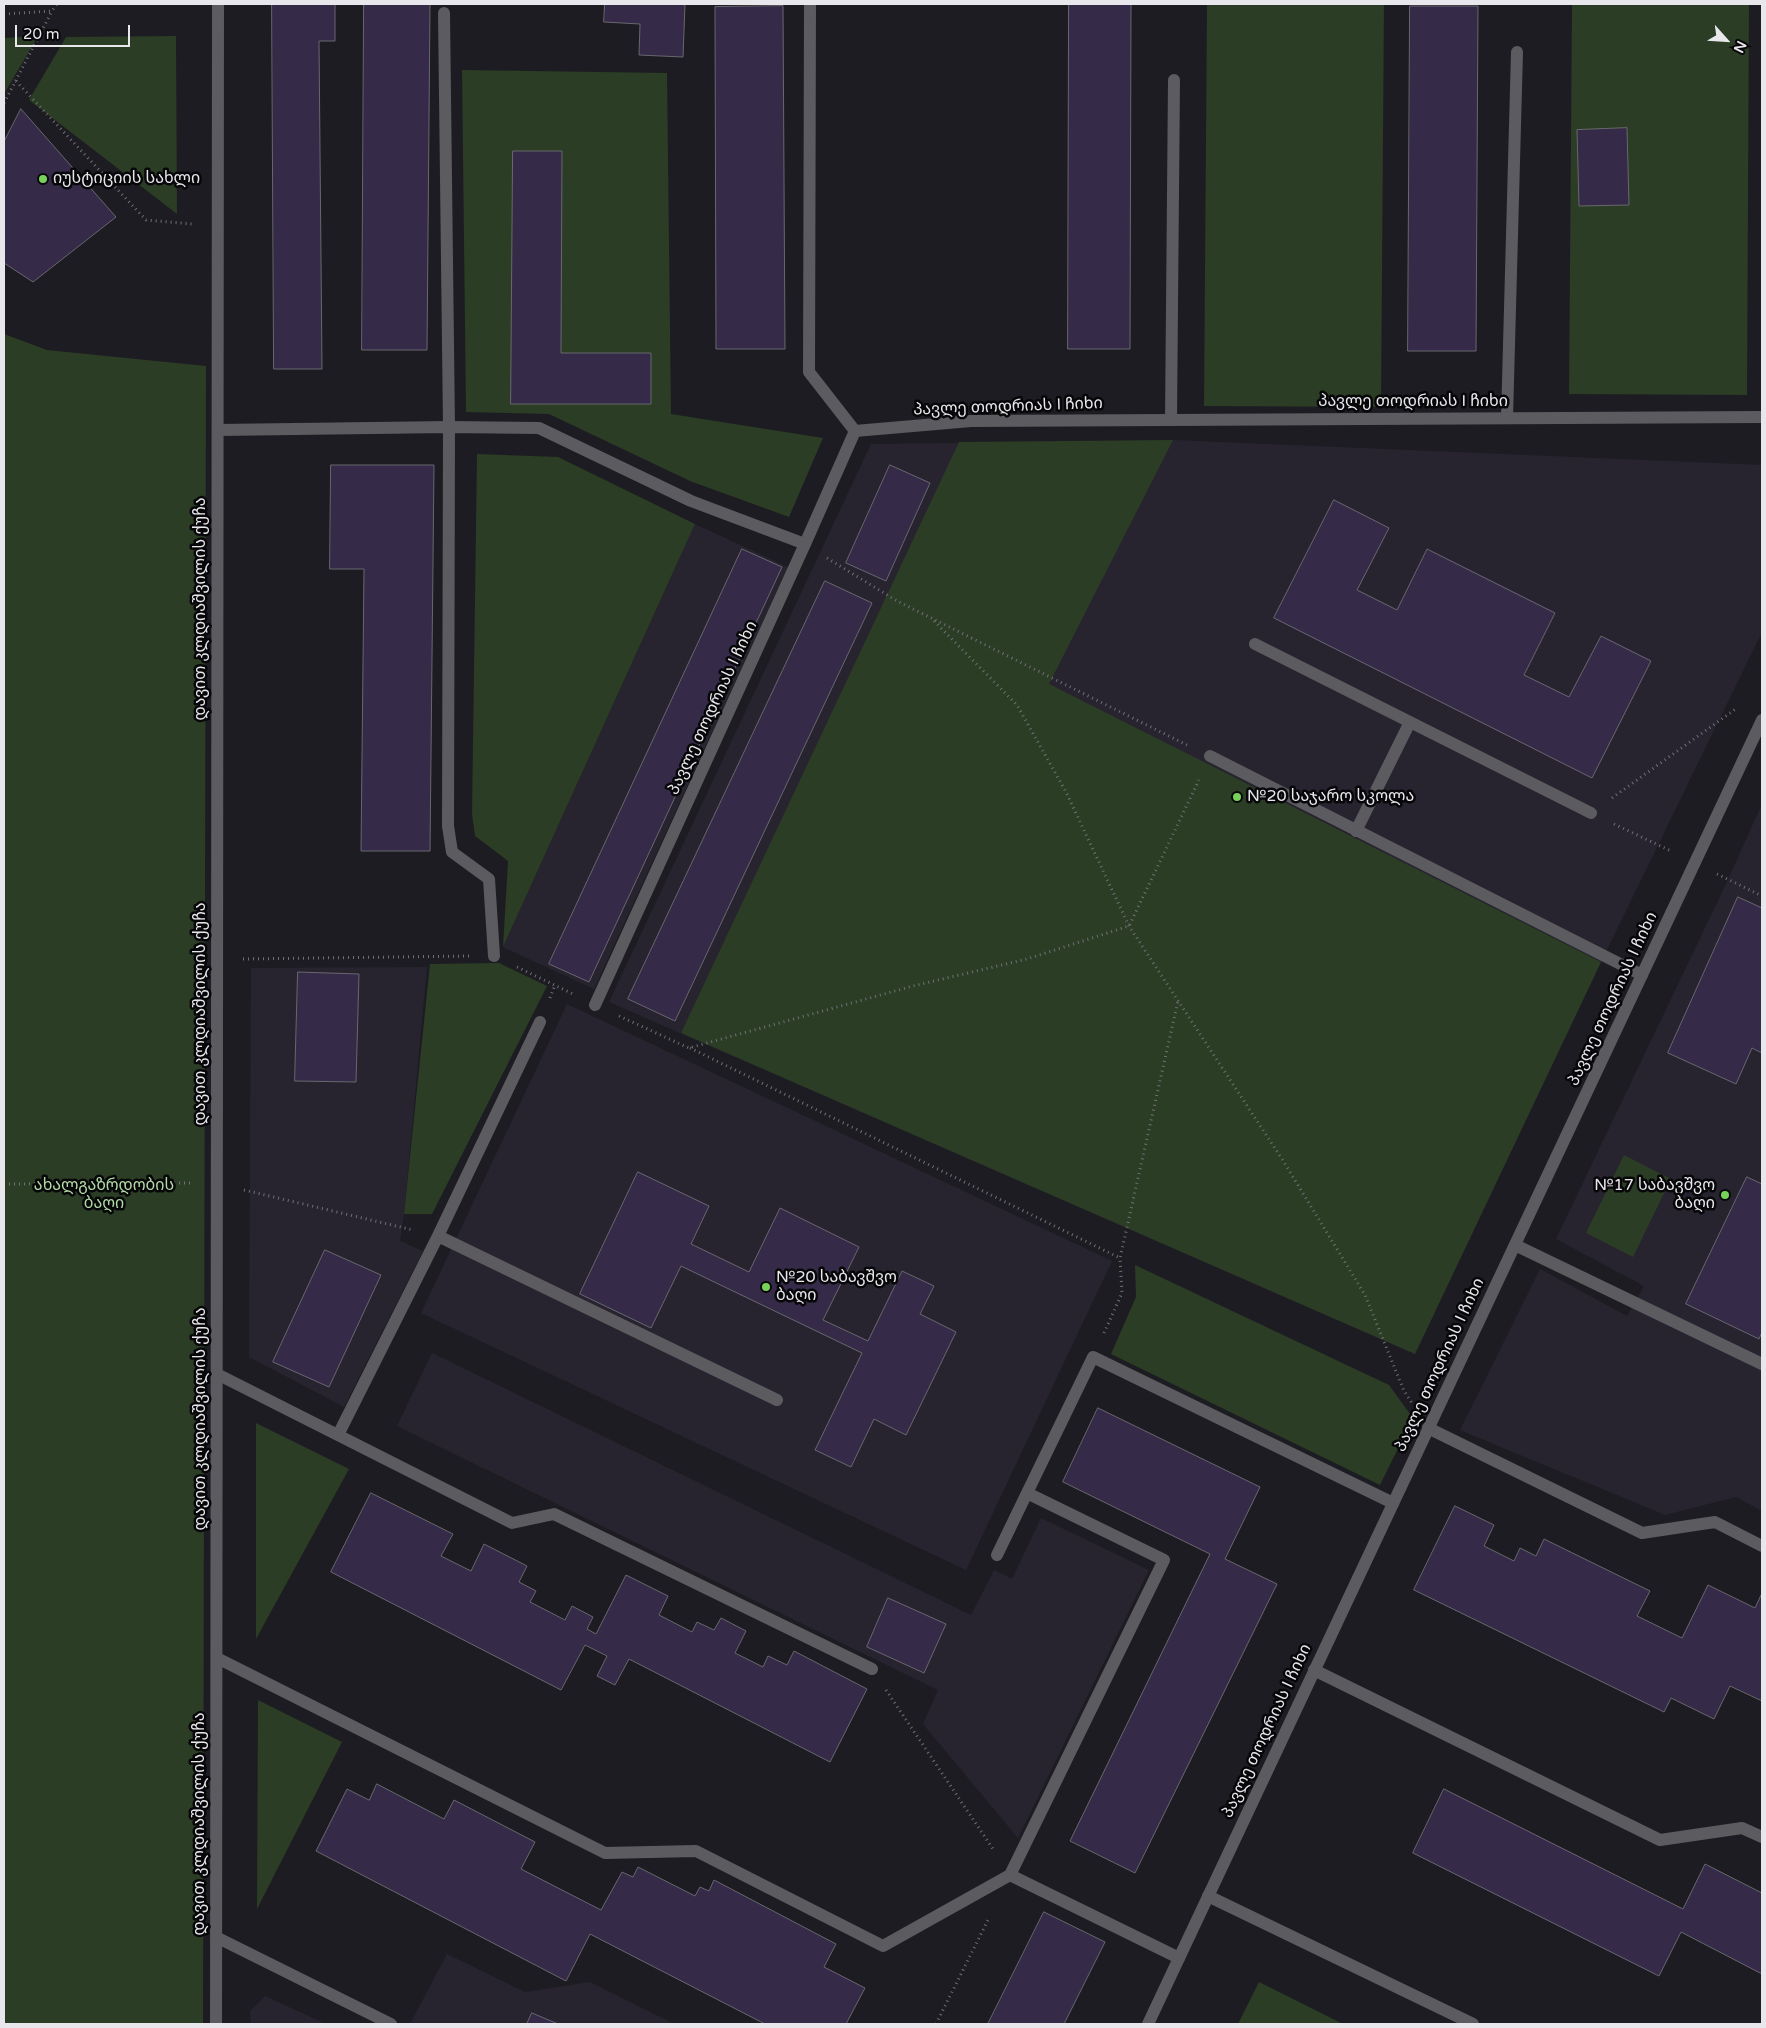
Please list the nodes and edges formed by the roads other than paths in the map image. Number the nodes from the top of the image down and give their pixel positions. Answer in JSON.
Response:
{"nodes":[{"id":1,"x":218,"y":4,"type":"edge"},
{"id":2,"x":810,"y":4,"type":"edge"},
{"id":3,"x":444,"y":13,"type":"dead end"},
{"id":4,"x":1517,"y":52,"type":"dead end"},
{"id":5,"x":1174,"y":80,"type":"dead end"},
{"id":6,"x":1762,"y":417,"type":"edge"},
{"id":7,"x":1507,"y":418,"type":"junction"},
{"id":8,"x":1171,"y":420,"type":"junction"},
{"id":9,"x":449,"y":427,"type":"junction"},
{"id":10,"x":218,"y":430,"type":"junction"},
{"id":11,"x":855,"y":431,"type":"junction"},
{"id":12,"x":806,"y":544,"type":"junction"},
{"id":13,"x":1255,"y":644,"type":"dead end"},
{"id":14,"x":1762,"y":720,"type":"edge"},
{"id":15,"x":1410,"y":722,"type":"junction"},
{"id":16,"x":1210,"y":756,"type":"road end"},
{"id":17,"x":1591,"y":813,"type":"road end"},
{"id":18,"x":1356,"y":831,"type":"junction"},
{"id":19,"x":494,"y":956,"type":"road end"},
{"id":20,"x":1642,"y":975,"type":"junction"},
{"id":21,"x":595,"y":1005,"type":"road end"},
{"id":22,"x":540,"y":1022,"type":"dead end"},
{"id":23,"x":438,"y":1236,"type":"junction"},
{"id":24,"x":1515,"y":1245,"type":"junction"},
{"id":25,"x":1762,"y":1364,"type":"edge"},
{"id":26,"x":217,"y":1374,"type":"junction"},
{"id":27,"x":777,"y":1400,"type":"dead end"},
{"id":28,"x":1428,"y":1428,"type":"junction"},
{"id":29,"x":338,"y":1435,"type":"junction"},
{"id":30,"x":1027,"y":1493,"type":"junction"},
{"id":31,"x":1393,"y":1503,"type":"junction"},
{"id":32,"x":1762,"y":1546,"type":"edge"},
{"id":33,"x":997,"y":1555,"type":"dead end"},
{"id":34,"x":217,"y":1658,"type":"junction"},
{"id":35,"x":872,"y":1669,"type":"road end"},
{"id":36,"x":1314,"y":1670,"type":"junction"},
{"id":37,"x":1762,"y":1837,"type":"edge"},
{"id":38,"x":1010,"y":1876,"type":"junction"},
{"id":39,"x":1208,"y":1896,"type":"junction"},
{"id":40,"x":216,"y":1937,"type":"junction"},
{"id":41,"x":1179,"y":1958,"type":"junction"},
{"id":42,"x":216,"y":2024,"type":"edge"},
{"id":43,"x":391,"y":2024,"type":"edge"},
{"id":44,"x":1148,"y":2024,"type":"edge"},
{"id":45,"x":1473,"y":2024,"type":"edge"}],
"edges":[{"from":1,"to":10,"type":"street","name":"დავით კლდიაშვილის ქუჩა"},
{"from":2,"to":11,"type":"street"},
{"from":3,"to":9,"type":"street"},
{"from":4,"to":7,"type":"street"},
{"from":5,"to":8,"type":"street"},
{"from":6,"to":7,"type":"street","name":"პავლე თოდრიას I ჩიხი"},
{"from":7,"to":8,"type":"street","name":"პავლე თოდრიას I ჩიხი"},
{"from":8,"to":11,"type":"street","name":"პავლე თოდრიას I ჩიხი"},
{"from":9,"to":10,"type":"street"},
{"from":9,"to":12,"type":"street"},
{"from":9,"to":19,"type":"street"},
{"from":10,"to":26,"type":"street","name":"დავით კლდიაშვილის ქუჩა"},
{"from":11,"to":12,"type":"street","name":"პავლე თოდრიას I ჩიხი"},
{"from":12,"to":21,"type":"street","name":"პავლე თოდრიას I ჩიხი"},
{"from":13,"to":15,"type":"street"},
{"from":14,"to":20,"type":"street","name":"პავლე თოდრიას I ჩიხი"},
{"from":15,"to":17,"type":"street"},
{"from":15,"to":18,"type":"street"},
{"from":16,"to":18,"type":"street"},
{"from":18,"to":20,"type":"street"},
{"from":20,"to":24,"type":"street","name":"პავლე თოდრიას I ჩიხი"},
{"from":22,"to":23,"type":"street"},
{"from":23,"to":27,"type":"street"},
{"from":23,"to":29,"type":"street"},
{"from":24,"to":25,"type":"street"},
{"from":24,"to":28,"type":"street","name":"პავლე თოდრიას I ჩიხი"},
{"from":26,"to":29,"type":"street"},
{"from":26,"to":34,"type":"street","name":"დავით კლდიაშვილის ქუჩა"},
{"from":28,"to":31,"type":"street","name":"პავლე თოდრიას I ჩიხი"},
{"from":28,"to":32,"type":"street"},
{"from":29,"to":35,"type":"street"},
{"from":30,"to":31,"type":"street"},
{"from":30,"to":33,"type":"street"},
{"from":30,"to":38,"type":"street"},
{"from":31,"to":36,"type":"street","name":"პავლე თოდრიას I ჩიხი"},
{"from":34,"to":38,"type":"street"},
{"from":34,"to":40,"type":"street","name":"დავით კლდიაშვილის ქუჩა"},
{"from":36,"to":37,"type":"street"},
{"from":36,"to":39,"type":"street","name":"პავლე თოდრიას I ჩიხი"},
{"from":38,"to":41,"type":"street"},
{"from":39,"to":41,"type":"street","name":"პავლე თოდრიას I ჩიხი"},
{"from":39,"to":45,"type":"street"},
{"from":40,"to":42,"type":"street","name":"დავით კლდიაშვილის ქუჩა"},
{"from":40,"to":43,"type":"street"},
{"from":41,"to":44,"type":"street","name":"პავლე თოდრიას I ჩიხი"}]}
